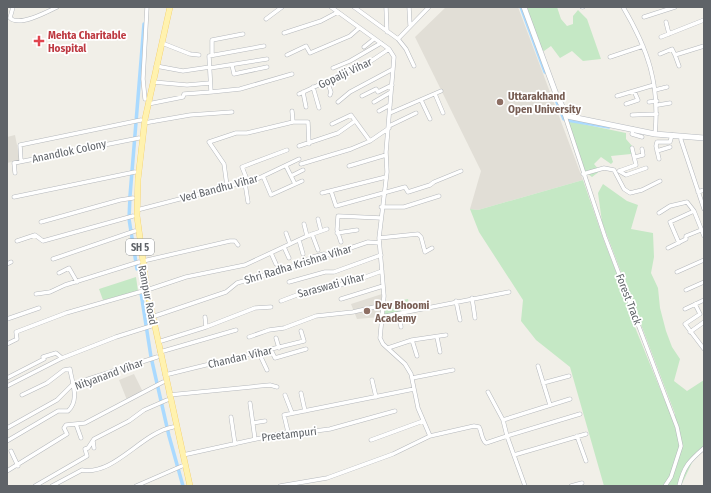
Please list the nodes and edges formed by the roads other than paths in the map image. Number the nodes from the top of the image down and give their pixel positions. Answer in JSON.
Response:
{"nodes":[{"id":1,"x":13,"y":7,"type":"edge"},
{"id":2,"x":57,"y":7,"type":"edge"},
{"id":3,"x":147,"y":7,"type":"edge"},
{"id":4,"x":166,"y":7,"type":"edge"},
{"id":5,"x":170,"y":7,"type":"edge"},
{"id":6,"x":282,"y":7,"type":"edge"},
{"id":7,"x":330,"y":7,"type":"edge"},
{"id":8,"x":354,"y":7,"type":"edge"},
{"id":9,"x":386,"y":7,"type":"edge"},
{"id":10,"x":409,"y":7,"type":"edge"},
{"id":11,"x":429,"y":7,"type":"edge"},
{"id":12,"x":524,"y":7,"type":"edge"},
{"id":13,"x":623,"y":7,"type":"edge"},
{"id":14,"x":675,"y":7,"type":"edge"},
{"id":15,"x":338,"y":12,"type":"junction"},
{"id":16,"x":644,"y":17,"type":"dead end"},
{"id":17,"x":266,"y":19,"type":"dead end"},
{"id":18,"x":704,"y":20,"type":"edge"},
{"id":19,"x":666,"y":22,"type":"dead end"},
{"id":20,"x":410,"y":25,"type":"junction"},
{"id":21,"x":359,"y":28,"type":"junction"},
{"id":22,"x":388,"y":32,"type":"junction"},
{"id":23,"x":284,"y":33,"type":"dead end"},
{"id":24,"x":243,"y":34,"type":"dead end"},
{"id":25,"x":669,"y":34,"type":"junction"},
{"id":26,"x":661,"y":37,"type":"dead end"},
{"id":27,"x":374,"y":39,"type":"junction"},
{"id":28,"x":398,"y":39,"type":"junction"},
{"id":29,"x":160,"y":43,"type":"junction"},
{"id":30,"x":381,"y":43,"type":"junction"},
{"id":31,"x":264,"y":46,"type":"dead end"},
{"id":32,"x":643,"y":46,"type":"junction"},
{"id":33,"x":704,"y":46,"type":"edge"},
{"id":34,"x":364,"y":47,"type":"dead end"},
{"id":35,"x":389,"y":49,"type":"junction"},
{"id":36,"x":660,"y":54,"type":"dead end"},
{"id":37,"x":199,"y":55,"type":"dead end"},
{"id":38,"x":212,"y":55,"type":"junction"},
{"id":39,"x":287,"y":55,"type":"dead end"},
{"id":40,"x":674,"y":55,"type":"junction"},
{"id":41,"x":610,"y":57,"type":"dead end"},
{"id":42,"x":267,"y":59,"type":"dead end"},
{"id":43,"x":232,"y":65,"type":"junction"},
{"id":44,"x":155,"y":66,"type":"junction"},
{"id":45,"x":414,"y":66,"type":"dead end"},
{"id":46,"x":679,"y":66,"type":"dead end"},
{"id":47,"x":267,"y":67,"type":"dead end"},
{"id":48,"x":210,"y":68,"type":"junction"},
{"id":49,"x":333,"y":68,"type":"dead end"},
{"id":50,"x":393,"y":69,"type":"junction"},
{"id":51,"x":292,"y":74,"type":"dead end"},
{"id":52,"x":152,"y":81,"type":"junction"},
{"id":53,"x":327,"y":81,"type":"junction"},
{"id":54,"x":210,"y":83,"type":"junction"},
{"id":55,"x":392,"y":85,"type":"junction"},
{"id":56,"x":654,"y":85,"type":"junction"},
{"id":57,"x":313,"y":87,"type":"junction"},
{"id":58,"x":666,"y":88,"type":"dead end"},
{"id":59,"x":655,"y":90,"type":"junction"},
{"id":60,"x":441,"y":91,"type":"dead end"},
{"id":61,"x":634,"y":91,"type":"junction"},
{"id":62,"x":211,"y":92,"type":"junction"},
{"id":63,"x":392,"y":92,"type":"junction"},
{"id":64,"x":435,"y":94,"type":"junction"},
{"id":65,"x":330,"y":95,"type":"dead end"},
{"id":66,"x":362,"y":96,"type":"dead end"},
{"id":67,"x":617,"y":96,"type":"dead end"},
{"id":68,"x":422,"y":100,"type":"junction"},
{"id":69,"x":146,"y":101,"type":"junction"},
{"id":70,"x":338,"y":102,"type":"dead end"},
{"id":71,"x":374,"y":102,"type":"dead end"},
{"id":72,"x":649,"y":102,"type":"dead end"},
{"id":73,"x":658,"y":103,"type":"junction"},
{"id":74,"x":670,"y":103,"type":"dead end"},
{"id":75,"x":626,"y":104,"type":"dead end"},
{"id":76,"x":390,"y":105,"type":"junction"},
{"id":77,"x":306,"y":107,"type":"dead end"},
{"id":78,"x":319,"y":108,"type":"dead end"},
{"id":79,"x":292,"y":111,"type":"dead end"},
{"id":80,"x":379,"y":111,"type":"dead end"},
{"id":81,"x":232,"y":112,"type":"dead end"},
{"id":82,"x":564,"y":112,"type":"junction"},
{"id":83,"x":390,"y":113,"type":"junction"},
{"id":84,"x":416,"y":113,"type":"dead end"},
{"id":85,"x":444,"y":113,"type":"dead end"},
{"id":86,"x":657,"y":114,"type":"junction"},
{"id":87,"x":632,"y":115,"type":"dead end"},
{"id":88,"x":430,"y":119,"type":"dead end"},
{"id":89,"x":355,"y":120,"type":"junction"},
{"id":90,"x":140,"y":121,"type":"junction"},
{"id":91,"x":293,"y":122,"type":"junction"},
{"id":92,"x":332,"y":124,"type":"dead end"},
{"id":93,"x":389,"y":127,"type":"junction"},
{"id":94,"x":632,"y":131,"type":"junction"},
{"id":95,"x":656,"y":134,"type":"junction"},
{"id":96,"x":642,"y":137,"type":"dead end"},
{"id":97,"x":672,"y":137,"type":"junction"},
{"id":98,"x":136,"y":138,"type":"junction"},
{"id":99,"x":681,"y":138,"type":"junction"},
{"id":100,"x":704,"y":138,"type":"edge"},
{"id":101,"x":370,"y":141,"type":"junction"},
{"id":102,"x":310,"y":144,"type":"junction"},
{"id":103,"x":299,"y":146,"type":"dead end"},
{"id":104,"x":670,"y":147,"type":"dead end"},
{"id":105,"x":632,"y":148,"type":"dead end"},
{"id":106,"x":642,"y":149,"type":"dead end"},
{"id":107,"x":287,"y":150,"type":"dead end"},
{"id":108,"x":657,"y":151,"type":"junction"},
{"id":109,"x":386,"y":155,"type":"junction"},
{"id":110,"x":635,"y":157,"type":"junction"},
{"id":111,"x":299,"y":159,"type":"dead end"},
{"id":112,"x":659,"y":159,"type":"dead end"},
{"id":113,"x":21,"y":161,"type":"junction"},
{"id":114,"x":301,"y":164,"type":"dead end"},
{"id":115,"x":286,"y":166,"type":"junction"},
{"id":116,"x":350,"y":166,"type":"dead end"},
{"id":117,"x":646,"y":168,"type":"dead end"},
{"id":118,"x":303,"y":170,"type":"dead end"},
{"id":119,"x":614,"y":170,"type":"junction"},
{"id":120,"x":461,"y":171,"type":"dead end"},
{"id":121,"x":619,"y":171,"type":"junction"},
{"id":122,"x":15,"y":173,"type":"dead end"},
{"id":123,"x":132,"y":173,"type":"junction"},
{"id":124,"x":583,"y":174,"type":"junction"},
{"id":125,"x":263,"y":176,"type":"junction"},
{"id":126,"x":291,"y":176,"type":"junction"},
{"id":127,"x":386,"y":177,"type":"junction"},
{"id":128,"x":660,"y":180,"type":"dead end"},
{"id":129,"x":302,"y":181,"type":"dead end"},
{"id":130,"x":246,"y":182,"type":"junction"},
{"id":131,"x":295,"y":184,"type":"junction"},
{"id":132,"x":227,"y":186,"type":"junction"},
{"id":133,"x":704,"y":190,"type":"edge"},
{"id":134,"x":331,"y":191,"type":"junction"},
{"id":135,"x":698,"y":192,"type":"junction"},
{"id":136,"x":322,"y":194,"type":"dead end"},
{"id":137,"x":383,"y":194,"type":"junction"},
{"id":138,"x":439,"y":196,"type":"dead end"},
{"id":139,"x":14,"y":197,"type":"dead end"},
{"id":140,"x":131,"y":198,"type":"junction"},
{"id":141,"x":248,"y":202,"type":"dead end"},
{"id":142,"x":381,"y":207,"type":"junction"},
{"id":143,"x":704,"y":209,"type":"edge"},
{"id":144,"x":694,"y":211,"type":"junction"},
{"id":145,"x":659,"y":213,"type":"dead end"},
{"id":146,"x":132,"y":214,"type":"junction"},
{"id":147,"x":381,"y":218,"type":"junction"},
{"id":148,"x":318,"y":219,"type":"dead end"},
{"id":149,"x":41,"y":222,"type":"dead end"},
{"id":150,"x":304,"y":224,"type":"dead end"},
{"id":151,"x":327,"y":229,"type":"dead end"},
{"id":152,"x":357,"y":230,"type":"dead end"},
{"id":153,"x":702,"y":230,"type":"edge"},
{"id":154,"x":321,"y":231,"type":"junction"},
{"id":155,"x":132,"y":232,"type":"junction"},
{"id":156,"x":286,"y":233,"type":"dead end"},
{"id":157,"x":337,"y":233,"type":"junction"},
{"id":158,"x":312,"y":234,"type":"junction"},
{"id":159,"x":307,"y":236,"type":"junction"},
{"id":160,"x":704,"y":236,"type":"edge"},
{"id":161,"x":379,"y":238,"type":"junction"},
{"id":162,"x":299,"y":240,"type":"junction"},
{"id":163,"x":17,"y":241,"type":"dead end"},
{"id":164,"x":341,"y":242,"type":"dead end"},
{"id":165,"x":379,"y":243,"type":"junction"},
{"id":166,"x":679,"y":243,"type":"junction"},
{"id":167,"x":290,"y":244,"type":"junction"},
{"id":168,"x":238,"y":245,"type":"dead end"},
{"id":169,"x":284,"y":247,"type":"junction"},
{"id":170,"x":432,"y":248,"type":"dead end"},
{"id":171,"x":668,"y":248,"type":"dead end"},
{"id":172,"x":318,"y":250,"type":"dead end"},
{"id":173,"x":271,"y":253,"type":"junction"},
{"id":174,"x":303,"y":254,"type":"dead end"},
{"id":175,"x":380,"y":255,"type":"junction"},
{"id":176,"x":289,"y":258,"type":"dead end"},
{"id":177,"x":53,"y":259,"type":"dead end"},
{"id":178,"x":704,"y":260,"type":"edge"},
{"id":179,"x":138,"y":263,"type":"junction"},
{"id":180,"x":276,"y":264,"type":"dead end"},
{"id":181,"x":382,"y":271,"type":"junction"},
{"id":182,"x":677,"y":272,"type":"dead end"},
{"id":183,"x":59,"y":273,"type":"dead end"},
{"id":184,"x":77,"y":282,"type":"junction"},
{"id":185,"x":289,"y":282,"type":"dead end"},
{"id":186,"x":704,"y":282,"type":"edge"},
{"id":187,"x":383,"y":286,"type":"junction"},
{"id":188,"x":145,"y":290,"type":"junction"},
{"id":189,"x":686,"y":290,"type":"dead end"},
{"id":190,"x":509,"y":292,"type":"dead end"},
{"id":191,"x":36,"y":294,"type":"dead end"},
{"id":192,"x":472,"y":298,"type":"junction"},
{"id":193,"x":341,"y":299,"type":"dead end"},
{"id":194,"x":704,"y":300,"type":"edge"},
{"id":195,"x":281,"y":301,"type":"dead end"},
{"id":196,"x":456,"y":301,"type":"junction"},
{"id":197,"x":695,"y":304,"type":"junction"},
{"id":198,"x":383,"y":305,"type":"junction"},
{"id":199,"x":271,"y":306,"type":"dead end"},
{"id":200,"x":39,"y":308,"type":"dead end"},
{"id":201,"x":685,"y":309,"type":"dead end"},
{"id":202,"x":399,"y":314,"type":"junction"},
{"id":203,"x":152,"y":317,"type":"junction"},
{"id":204,"x":205,"y":317,"type":"dead end"},
{"id":205,"x":382,"y":317,"type":"junction"},
{"id":206,"x":475,"y":318,"type":"dead end"},
{"id":207,"x":7,"y":319,"type":"edge"},
{"id":208,"x":460,"y":320,"type":"dead end"},
{"id":209,"x":704,"y":322,"type":"edge"},
{"id":210,"x":148,"y":327,"type":"junction"},
{"id":211,"x":206,"y":327,"type":"junction"},
{"id":212,"x":401,"y":327,"type":"dead end"},
{"id":213,"x":236,"y":330,"type":"dead end"},
{"id":214,"x":301,"y":331,"type":"dead end"},
{"id":215,"x":690,"y":332,"type":"junction"},
{"id":216,"x":446,"y":335,"type":"dead end"},
{"id":217,"x":250,"y":337,"type":"dead end"},
{"id":218,"x":436,"y":337,"type":"junction"},
{"id":219,"x":276,"y":338,"type":"dead end"},
{"id":220,"x":412,"y":340,"type":"junction"},
{"id":221,"x":158,"y":342,"type":"junction"},
{"id":222,"x":7,"y":344,"type":"edge"},
{"id":223,"x":279,"y":348,"type":"junction"},
{"id":224,"x":388,"y":348,"type":"junction"},
{"id":225,"x":306,"y":349,"type":"dead end"},
{"id":226,"x":704,"y":349,"type":"edge"},
{"id":227,"x":271,"y":350,"type":"junction"},
{"id":228,"x":440,"y":352,"type":"dead end"},
{"id":229,"x":259,"y":353,"type":"junction"},
{"id":230,"x":155,"y":356,"type":"junction"},
{"id":231,"x":416,"y":356,"type":"dead end"},
{"id":232,"x":62,"y":358,"type":"junction"},
{"id":233,"x":538,"y":366,"type":"dead end"},
{"id":234,"x":267,"y":370,"type":"dead end"},
{"id":235,"x":453,"y":370,"type":"dead end"},
{"id":236,"x":165,"y":375,"type":"junction"},
{"id":237,"x":569,"y":376,"type":"dead end"},
{"id":238,"x":7,"y":378,"type":"edge"},
{"id":239,"x":412,"y":378,"type":"junction"},
{"id":240,"x":372,"y":380,"type":"dead end"},
{"id":241,"x":160,"y":383,"type":"junction"},
{"id":242,"x":543,"y":383,"type":"junction"},
{"id":243,"x":73,"y":384,"type":"junction"},
{"id":244,"x":7,"y":386,"type":"edge"},
{"id":245,"x":277,"y":387,"type":"dead end"},
{"id":246,"x":414,"y":388,"type":"junction"},
{"id":247,"x":488,"y":392,"type":"dead end"},
{"id":248,"x":302,"y":393,"type":"dead end"},
{"id":249,"x":22,"y":395,"type":"dead end"},
{"id":250,"x":285,"y":395,"type":"dead end"},
{"id":251,"x":376,"y":397,"type":"junction"},
{"id":252,"x":570,"y":399,"type":"dead end"},
{"id":253,"x":165,"y":400,"type":"junction"},
{"id":254,"x":250,"y":403,"type":"dead end"},
{"id":255,"x":550,"y":405,"type":"junction"},
{"id":256,"x":305,"y":411,"type":"junction"},
{"id":257,"x":395,"y":411,"type":"dead end"},
{"id":258,"x":171,"y":413,"type":"junction"},
{"id":259,"x":292,"y":413,"type":"junction"},
{"id":260,"x":580,"y":414,"type":"dead end"},
{"id":261,"x":231,"y":417,"type":"dead end"},
{"id":262,"x":503,"y":420,"type":"junction"},
{"id":263,"x":265,"y":421,"type":"dead end"},
{"id":264,"x":424,"y":421,"type":"junction"},
{"id":265,"x":253,"y":423,"type":"junction"},
{"id":266,"x":76,"y":424,"type":"junction"},
{"id":267,"x":7,"y":428,"type":"edge"},
{"id":268,"x":169,"y":428,"type":"junction"},
{"id":269,"x":288,"y":432,"type":"junction"},
{"id":270,"x":586,"y":434,"type":"dead end"},
{"id":271,"x":430,"y":436,"type":"junction"},
{"id":272,"x":507,"y":436,"type":"junction"},
{"id":273,"x":577,"y":436,"type":"junction"},
{"id":274,"x":82,"y":438,"type":"dead end"},
{"id":275,"x":255,"y":439,"type":"junction"},
{"id":276,"x":371,"y":440,"type":"dead end"},
{"id":277,"x":7,"y":441,"type":"edge"},
{"id":278,"x":92,"y":441,"type":"junction"},
{"id":279,"x":235,"y":444,"type":"junction"},
{"id":280,"x":94,"y":448,"type":"dead end"},
{"id":281,"x":704,"y":448,"type":"edge"},
{"id":282,"x":11,"y":451,"type":"dead end"},
{"id":283,"x":183,"y":455,"type":"junction"},
{"id":284,"x":514,"y":455,"type":"junction"},
{"id":285,"x":586,"y":461,"type":"dead end"},
{"id":286,"x":18,"y":466,"type":"junction"},
{"id":287,"x":179,"y":467,"type":"junction"},
{"id":288,"x":7,"y":471,"type":"edge"},
{"id":289,"x":582,"y":483,"type":"dead end"},
{"id":290,"x":35,"y":486,"type":"edge"},
{"id":291,"x":52,"y":486,"type":"edge"},
{"id":292,"x":136,"y":486,"type":"edge"},
{"id":293,"x":186,"y":486,"type":"edge"},
{"id":294,"x":190,"y":486,"type":"edge"},
{"id":295,"x":280,"y":486,"type":"edge"},
{"id":296,"x":525,"y":486,"type":"edge"},
{"id":297,"x":571,"y":486,"type":"edge"},
{"id":298,"x":665,"y":486,"type":"edge"},
{"id":299,"x":679,"y":486,"type":"edge"}],
"edges":[{"from":1,"to":2,"type":"street"},
{"from":3,"to":69,"type":"street"},
{"from":4,"to":69,"type":"main road"},
{"from":5,"to":29,"type":"main road","name":"Rampur Road","number":"SH 5"},
{"from":6,"to":17,"type":"street"},
{"from":7,"to":15,"type":"street"},
{"from":8,"to":22,"type":"street"},
{"from":9,"to":22,"type":"street"},
{"from":10,"to":20,"type":"street"},
{"from":11,"to":20,"type":"street"},
{"from":12,"to":82,"type":"main road"},
{"from":13,"to":32,"type":"street"},
{"from":14,"to":16,"type":"street"},
{"from":15,"to":21,"type":"street"},
{"from":15,"to":23,"type":"street"},
{"from":18,"to":25,"type":"street"},
{"from":19,"to":25,"type":"street"},
{"from":20,"to":28,"type":"street"},
{"from":21,"to":27,"type":"street"},
{"from":21,"to":39,"type":"street"},
{"from":22,"to":28,"type":"street"},
{"from":24,"to":38,"type":"street"},
{"from":25,"to":26,"type":"street"},
{"from":27,"to":30,"type":"street"},
{"from":27,"to":34,"type":"street"},
{"from":28,"to":45,"type":"street"},
{"from":29,"to":37,"type":"street"},
{"from":29,"to":44,"type":"main road","name":"Rampur Road","number":"SH 5"},
{"from":30,"to":35,"type":"street"},
{"from":30,"to":49,"type":"street"},
{"from":31,"to":38,"type":"street"},
{"from":32,"to":41,"type":"street"},
{"from":32,"to":56,"type":"street"},
{"from":33,"to":40,"type":"street"},
{"from":35,"to":50,"type":"street"},
{"from":35,"to":53,"type":"street","name":"Gopalji Vihar"},
{"from":36,"to":40,"type":"street"},
{"from":38,"to":48,"type":"street"},
{"from":40,"to":46,"type":"street"},
{"from":42,"to":43,"type":"street"},
{"from":43,"to":47,"type":"street"},
{"from":43,"to":48,"type":"street"},
{"from":44,"to":48,"type":"street"},
{"from":44,"to":52,"type":"main road","name":"Rampur Road","number":"SH 5"},
{"from":48,"to":54,"type":"street"},
{"from":50,"to":55,"type":"street"},
{"from":50,"to":70,"type":"street"},
{"from":51,"to":62,"type":"street"},
{"from":52,"to":54,"type":"street"},
{"from":52,"to":69,"type":"main road","name":"Rampur Road","number":"SH 5"},
{"from":53,"to":57,"type":"street","name":"Gopalji Vihar"},
{"from":53,"to":65,"type":"street"},
{"from":54,"to":62,"type":"street"},
{"from":55,"to":63,"type":"street"},
{"from":55,"to":66,"type":"street"},
{"from":56,"to":59,"type":"street"},
{"from":56,"to":61,"type":"street"},
{"from":57,"to":77,"type":"street","name":"Gopalji Vihar"},
{"from":57,"to":78,"type":"street"},
{"from":58,"to":59,"type":"street"},
{"from":59,"to":73,"type":"street"},
{"from":60,"to":64,"type":"street"},
{"from":61,"to":67,"type":"street"},
{"from":61,"to":75,"type":"street"},
{"from":62,"to":69,"type":"street"},
{"from":63,"to":71,"type":"street"},
{"from":63,"to":76,"type":"street"},
{"from":64,"to":68,"type":"street"},
{"from":64,"to":85,"type":"street"},
{"from":68,"to":83,"type":"street"},
{"from":68,"to":88,"type":"street"},
{"from":69,"to":90,"type":"main road","name":"Rampur Road","number":"SH 5"},
{"from":72,"to":73,"type":"street"},
{"from":73,"to":74,"type":"street"},
{"from":73,"to":86,"type":"street"},
{"from":76,"to":80,"type":"street"},
{"from":76,"to":83,"type":"street"},
{"from":79,"to":91,"type":"street"},
{"from":81,"to":90,"type":"street"},
{"from":82,"to":94,"type":"main road"},
{"from":82,"to":124,"type":"street","name":"Forest Track"},
{"from":83,"to":93,"type":"street"},
{"from":84,"to":93,"type":"street"},
{"from":86,"to":87,"type":"street"},
{"from":86,"to":95,"type":"street"},
{"from":89,"to":92,"type":"street"},
{"from":89,"to":101,"type":"street"},
{"from":89,"to":102,"type":"street"},
{"from":90,"to":98,"type":"main road"},
{"from":90,"to":113,"type":"street"},
{"from":90,"to":146,"type":"main road","name":"Rampur Road","number":"SH 5"},
{"from":91,"to":102,"type":"street"},
{"from":91,"to":132,"type":"street"},
{"from":93,"to":101,"type":"street"},
{"from":93,"to":109,"type":"street"},
{"from":94,"to":95,"type":"main road"},
{"from":94,"to":96,"type":"street"},
{"from":95,"to":97,"type":"main road"},
{"from":97,"to":99,"type":"main road"},
{"from":97,"to":108,"type":"street"},
{"from":98,"to":113,"type":"street","name":"Anandlok Colony"},
{"from":98,"to":123,"type":"main road"},
{"from":99,"to":100,"type":"main road"},
{"from":99,"to":135,"type":"street"},
{"from":101,"to":114,"type":"street"},
{"from":102,"to":103,"type":"street"},
{"from":104,"to":108,"type":"street"},
{"from":105,"to":110,"type":"street"},
{"from":106,"to":110,"type":"street"},
{"from":107,"to":130,"type":"street"},
{"from":108,"to":112,"type":"street"},
{"from":109,"to":116,"type":"street"},
{"from":109,"to":127,"type":"street"},
{"from":110,"to":121,"type":"street"},
{"from":111,"to":115,"type":"street","name":"Ved Bandhu Vihar"},
{"from":113,"to":122,"type":"street","name":"Anandlok Colony"},
{"from":115,"to":125,"type":"street","name":"Ved Bandhu Vihar"},
{"from":115,"to":126,"type":"street"},
{"from":117,"to":121,"type":"street"},
{"from":118,"to":126,"type":"street"},
{"from":119,"to":121,"type":"street"},
{"from":119,"to":124,"type":"street"},
{"from":119,"to":128,"type":"street"},
{"from":120,"to":137,"type":"street"},
{"from":123,"to":139,"type":"street"},
{"from":123,"to":140,"type":"main road"},
{"from":124,"to":298,"type":"street","name":"Forest Track"},
{"from":125,"to":130,"type":"street","name":"Ved Bandhu Vihar"},
{"from":125,"to":131,"type":"street"},
{"from":126,"to":131,"type":"street"},
{"from":127,"to":134,"type":"street"},
{"from":127,"to":137,"type":"street"},
{"from":129,"to":131,"type":"street"},
{"from":130,"to":132,"type":"street","name":"Ved Bandhu Vihar"},
{"from":130,"to":141,"type":"street"},
{"from":132,"to":146,"type":"street","name":"Ved Bandhu Vihar"},
{"from":133,"to":135,"type":"street"},
{"from":134,"to":136,"type":"street"},
{"from":134,"to":137,"type":"street"},
{"from":135,"to":143,"type":"street"},
{"from":137,"to":142,"type":"street"},
{"from":138,"to":142,"type":"street"},
{"from":140,"to":146,"type":"main road"},
{"from":140,"to":149,"type":"street"},
{"from":142,"to":147,"type":"street"},
{"from":144,"to":145,"type":"street"},
{"from":144,"to":153,"type":"street"},
{"from":144,"to":166,"type":"street"},
{"from":146,"to":155,"type":"main road"},
{"from":146,"to":163,"type":"street","name":"Ved Bandhu Vihar"},
{"from":146,"to":179,"type":"main road","name":"Rampur Road","number":"SH 5"},
{"from":147,"to":157,"type":"street"},
{"from":147,"to":161,"type":"street"},
{"from":148,"to":154,"type":"street"},
{"from":150,"to":159,"type":"street"},
{"from":151,"to":154,"type":"street"},
{"from":152,"to":157,"type":"street"},
{"from":153,"to":160,"type":"street"},
{"from":153,"to":166,"type":"street"},
{"from":154,"to":158,"type":"street"},
{"from":155,"to":177,"type":"street"},
{"from":155,"to":179,"type":"main road"},
{"from":156,"to":167,"type":"street"},
{"from":157,"to":164,"type":"street"},
{"from":158,"to":159,"type":"street"},
{"from":158,"to":172,"type":"street"},
{"from":159,"to":162,"type":"street"},
{"from":161,"to":165,"type":"street"},
{"from":161,"to":170,"type":"street"},
{"from":162,"to":167,"type":"street"},
{"from":162,"to":174,"type":"street"},
{"from":165,"to":175,"type":"street"},
{"from":165,"to":203,"type":"street","name":"Shri Radha Krishna Vihar"},
{"from":166,"to":171,"type":"street"},
{"from":167,"to":169,"type":"street"},
{"from":168,"to":179,"type":"street"},
{"from":169,"to":173,"type":"street"},
{"from":169,"to":176,"type":"street"},
{"from":173,"to":180,"type":"street"},
{"from":173,"to":188,"type":"street"},
{"from":175,"to":181,"type":"street"},
{"from":175,"to":185,"type":"street"},
{"from":178,"to":182,"type":"street"},
{"from":179,"to":184,"type":"street"},
{"from":179,"to":188,"type":"main road","name":"Rampur Road","number":"SH 5"},
{"from":181,"to":187,"type":"street"},
{"from":181,"to":195,"type":"street","name":"Saraswati Vihar"},
{"from":183,"to":184,"type":"street"},
{"from":184,"to":191,"type":"street"},
{"from":186,"to":189,"type":"street"},
{"from":187,"to":193,"type":"street"},
{"from":187,"to":198,"type":"street"},
{"from":188,"to":203,"type":"main road","name":"Rampur Road","number":"SH 5"},
{"from":188,"to":210,"type":"main road"},
{"from":188,"to":222,"type":"street"},
{"from":190,"to":192,"type":"street"},
{"from":192,"to":196,"type":"street"},
{"from":192,"to":206,"type":"street"},
{"from":194,"to":197,"type":"street"},
{"from":196,"to":202,"type":"street"},
{"from":196,"to":208,"type":"street"},
{"from":197,"to":201,"type":"street"},
{"from":197,"to":215,"type":"street"},
{"from":198,"to":205,"type":"street"},
{"from":198,"to":217,"type":"street"},
{"from":199,"to":211,"type":"street"},
{"from":200,"to":207,"type":"street"},
{"from":202,"to":205,"type":"street"},
{"from":202,"to":212,"type":"street"},
{"from":203,"to":221,"type":"main road","name":"Rampur Road","number":"SH 5"},
{"from":204,"to":211,"type":"street"},
{"from":205,"to":224,"type":"street"},
{"from":209,"to":215,"type":"street"},
{"from":210,"to":230,"type":"main road"},
{"from":210,"to":232,"type":"street"},
{"from":211,"to":221,"type":"street"},
{"from":213,"to":230,"type":"street","name":"Nityanand Vihar"},
{"from":214,"to":223,"type":"street","name":"Chandan Vihar"},
{"from":215,"to":226,"type":"street"},
{"from":216,"to":218,"type":"street"},
{"from":218,"to":220,"type":"street"},
{"from":218,"to":228,"type":"street"},
{"from":219,"to":223,"type":"street"},
{"from":220,"to":224,"type":"street"},
{"from":220,"to":231,"type":"street"},
{"from":221,"to":230,"type":"main road","name":"Rampur Road","number":"SH 5"},
{"from":223,"to":227,"type":"street","name":"Chandan Vihar"},
{"from":224,"to":239,"type":"street"},
{"from":225,"to":227,"type":"street"},
{"from":227,"to":229,"type":"street","name":"Chandan Vihar"},
{"from":229,"to":234,"type":"street"},
{"from":229,"to":236,"type":"street","name":"Chandan Vihar"},
{"from":230,"to":236,"type":"main road","name":"Rampur Road","number":"SH 5"},
{"from":230,"to":241,"type":"main road"},
{"from":230,"to":243,"type":"street","name":"Nityanand Vihar"},
{"from":232,"to":238,"type":"street"},
{"from":232,"to":244,"type":"street"},
{"from":233,"to":242,"type":"street"},
{"from":235,"to":239,"type":"street"},
{"from":236,"to":253,"type":"main road","name":"Rampur Road","number":"SH 5"},
{"from":237,"to":242,"type":"street"},
{"from":239,"to":246,"type":"street"},
{"from":240,"to":251,"type":"street"},
{"from":241,"to":253,"type":"main road"},
{"from":241,"to":266,"type":"street"},
{"from":242,"to":255,"type":"street"},
{"from":243,"to":249,"type":"street"},
{"from":243,"to":267,"type":"street","name":"Nityanand Vihar"},
{"from":243,"to":277,"type":"street"},
{"from":245,"to":253,"type":"street"},
{"from":246,"to":251,"type":"street"},
{"from":246,"to":264,"type":"street"},
{"from":247,"to":262,"type":"street"},
{"from":248,"to":256,"type":"street"},
{"from":250,"to":259,"type":"street"},
{"from":251,"to":256,"type":"street"},
{"from":252,"to":255,"type":"street"},
{"from":253,"to":258,"type":"main road","name":"Rampur Road","number":"SH 5"},
{"from":253,"to":278,"type":"street"},
{"from":254,"to":265,"type":"street"},
{"from":255,"to":262,"type":"street"},
{"from":256,"to":259,"type":"street"},
{"from":257,"to":269,"type":"street","name":"Preetampuri"},
{"from":258,"to":268,"type":"main road"},
{"from":258,"to":283,"type":"main road","name":"Rampur Road","number":"SH 5"},
{"from":259,"to":269,"type":"street"},
{"from":260,"to":272,"type":"street"},
{"from":261,"to":279,"type":"street"},
{"from":262,"to":272,"type":"street"},
{"from":263,"to":265,"type":"street"},
{"from":264,"to":271,"type":"street"},
{"from":264,"to":276,"type":"street"},
{"from":265,"to":275,"type":"street"},
{"from":266,"to":274,"type":"street"},
{"from":266,"to":286,"type":"street"},
{"from":268,"to":287,"type":"main road"},
{"from":268,"to":291,"type":"street"},
{"from":269,"to":275,"type":"street","name":"Preetampuri"},
{"from":270,"to":273,"type":"street"},
{"from":271,"to":272,"type":"street"},
{"from":271,"to":295,"type":"street"},
{"from":272,"to":284,"type":"street"},
{"from":273,"to":284,"type":"street"},
{"from":273,"to":285,"type":"street"},
{"from":275,"to":279,"type":"street","name":"Preetampuri"},
{"from":278,"to":280,"type":"street"},
{"from":278,"to":290,"type":"street"},
{"from":279,"to":283,"type":"street","name":"Preetampuri"},
{"from":281,"to":299,"type":"street"},
{"from":282,"to":286,"type":"street"},
{"from":283,"to":294,"type":"main road","name":"Rampur Road","number":"SH 5"},
{"from":284,"to":296,"type":"street"},
{"from":286,"to":288,"type":"street"},
{"from":287,"to":292,"type":"street"},
{"from":287,"to":293,"type":"main road"},
{"from":289,"to":297,"type":"street"}]}
